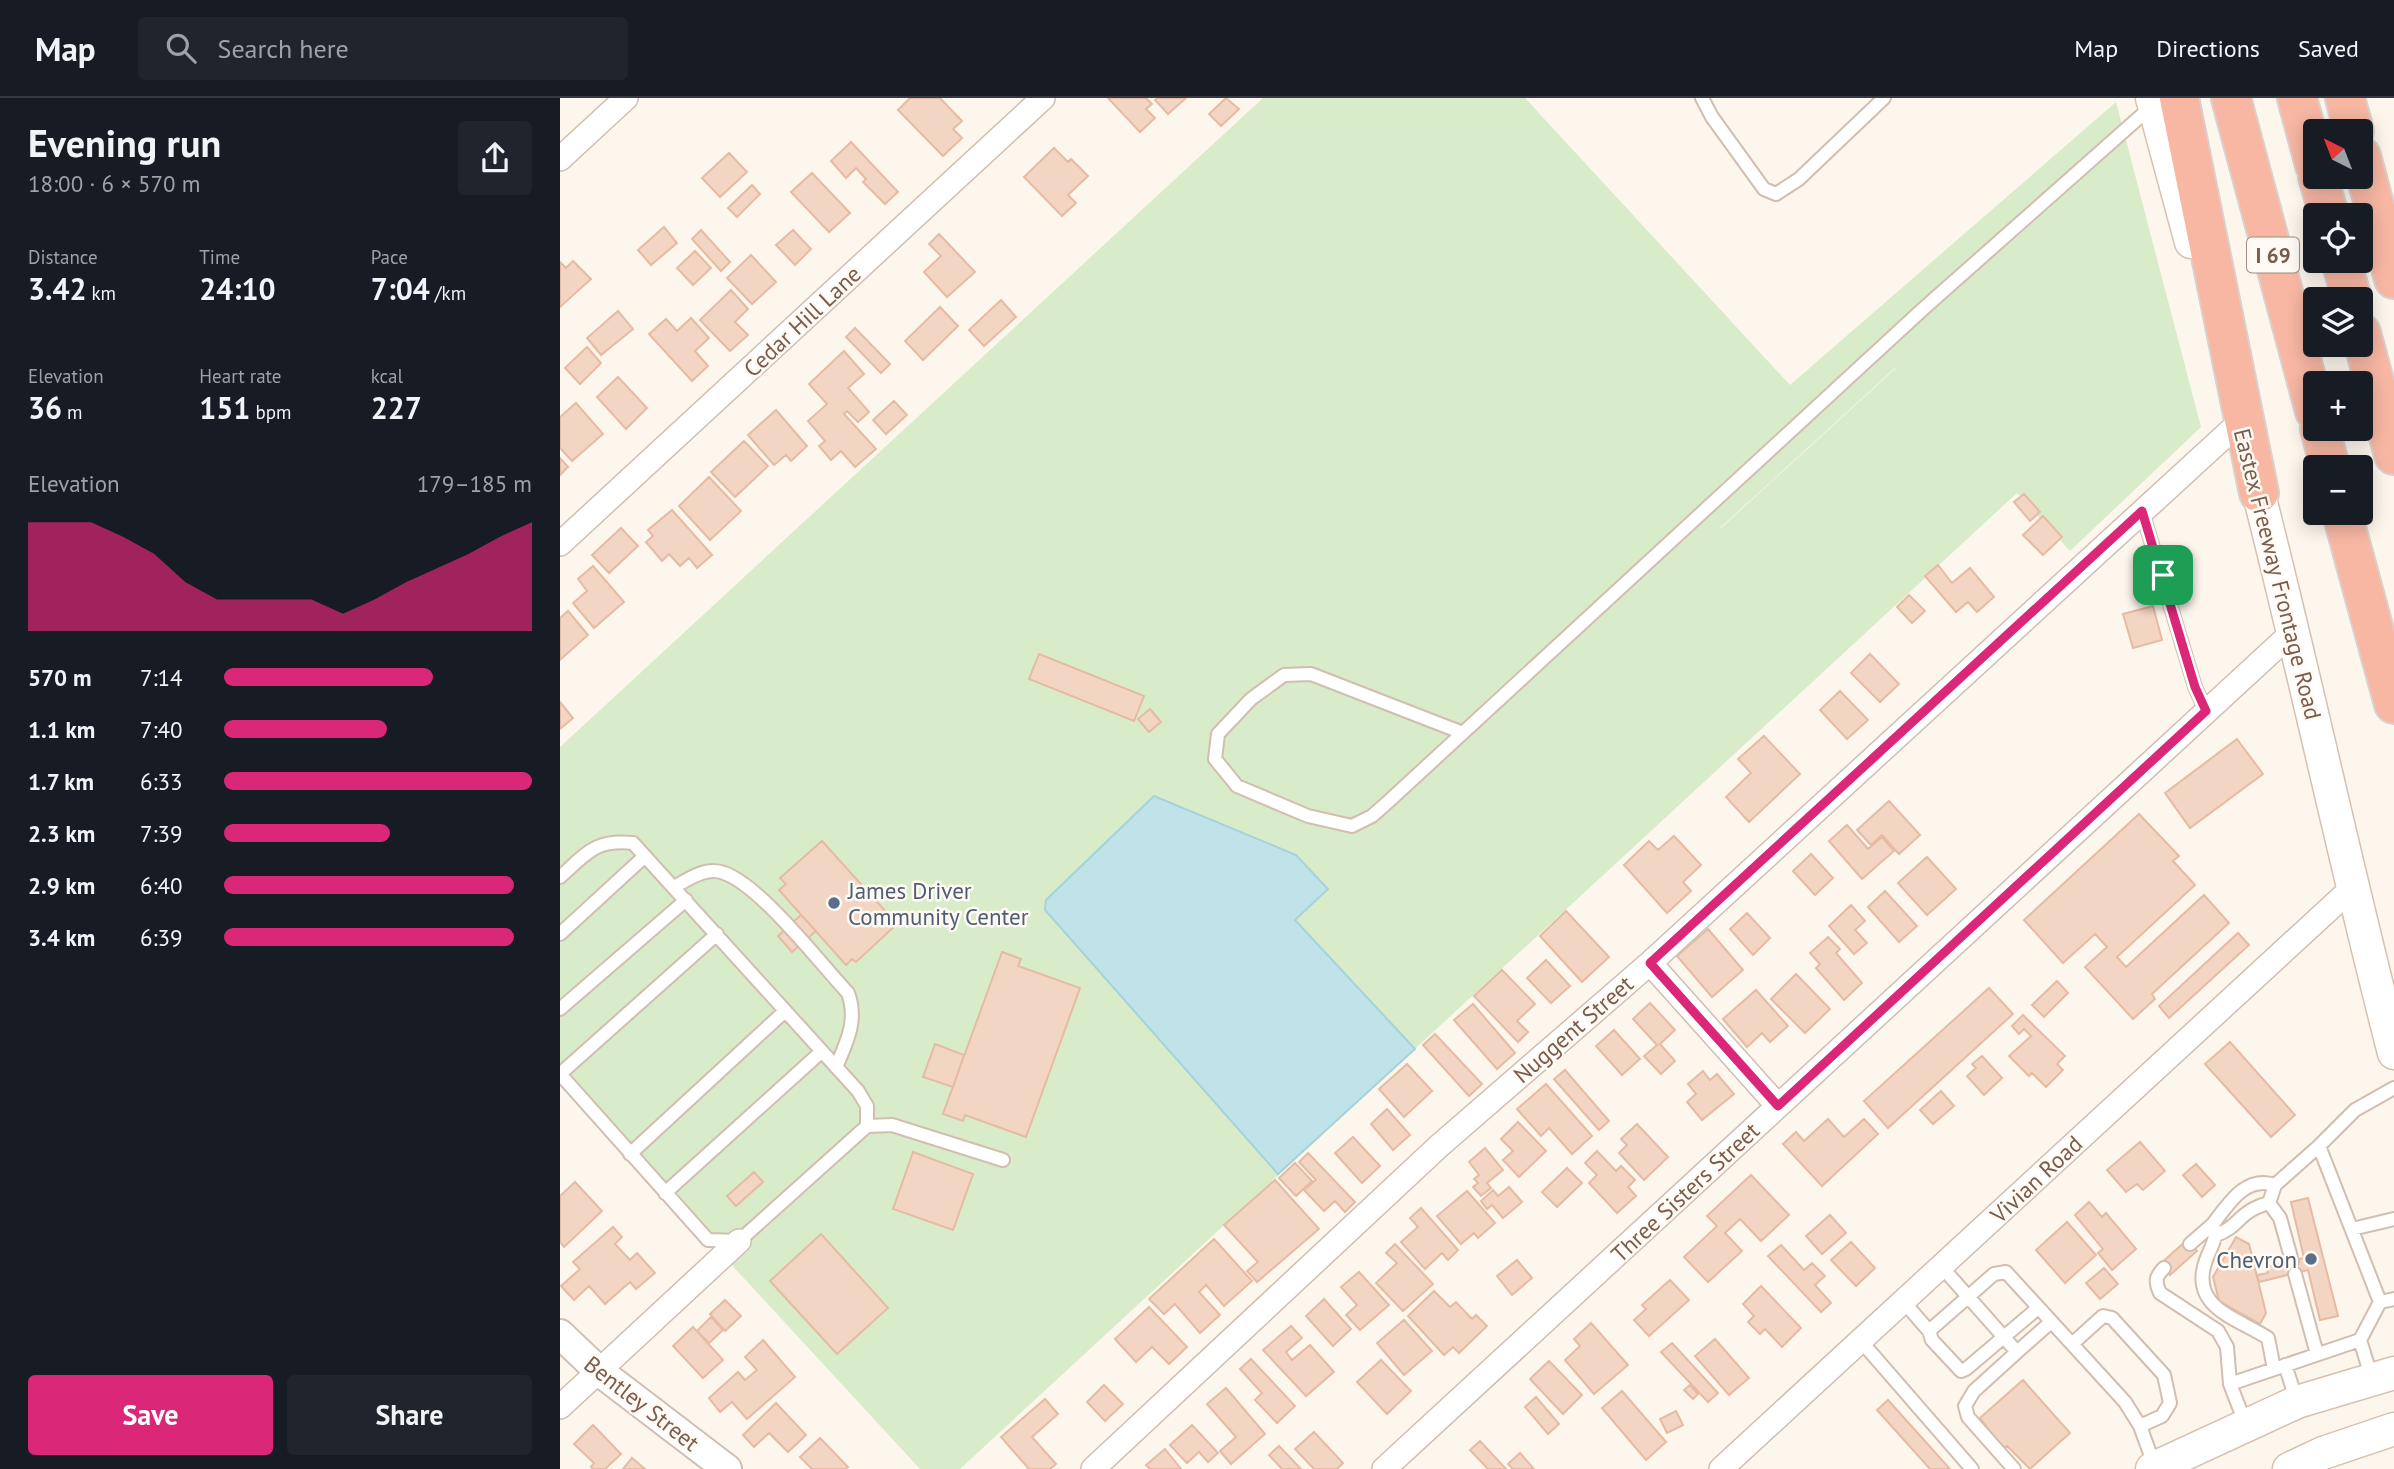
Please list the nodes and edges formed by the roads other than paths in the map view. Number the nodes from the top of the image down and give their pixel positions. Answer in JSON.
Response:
{"nodes":[{"id":1,"x":626,"y":98,"type":"edge"},
{"id":2,"x":1043,"y":98,"type":"edge"},
{"id":3,"x":1702,"y":98,"type":"edge"},
{"id":4,"x":1884,"y":98,"type":"edge"},
{"id":5,"x":2231,"y":98,"type":"edge"},
{"id":6,"x":2297,"y":98,"type":"edge"},
{"id":7,"x":2345,"y":98,"type":"edge"},
{"id":8,"x":2162,"y":100,"type":"edge"},
{"id":9,"x":2351,"y":119,"type":"edge"},
{"id":10,"x":2303,"y":120,"type":"edge"},
{"id":11,"x":560,"y":159,"type":"edge"},
{"id":12,"x":2370,"y":189,"type":"edge"},
{"id":13,"x":2394,"y":279,"type":"edge"},
{"id":14,"x":2367,"y":357,"type":"edge"},
{"id":15,"x":2304,"y":371,"type":"edge"},
{"id":16,"x":2240,"y":422,"type":"junction"},
{"id":17,"x":2394,"y":455,"type":"edge"},
{"id":18,"x":2259,"y":493,"type":"junction"},
{"id":19,"x":2142,"y":511,"type":"junction"},
{"id":20,"x":2346,"y":525,"type":"edge"},
{"id":21,"x":560,"y":544,"type":"edge"},
{"id":22,"x":2295,"y":630,"type":"junction"},
{"id":23,"x":2394,"y":704,"type":"edge"},
{"id":24,"x":2206,"y":711,"type":"junction"},
{"id":25,"x":1462,"y":733,"type":"junction"},
{"id":26,"x":645,"y":856,"type":"junction"},
{"id":27,"x":560,"y":877,"type":"edge"},
{"id":28,"x":674,"y":887,"type":"junction"},
{"id":29,"x":2351,"y":889,"type":"junction"},
{"id":30,"x":686,"y":900,"type":"junction"},
{"id":31,"x":560,"y":934,"type":"edge"},
{"id":32,"x":717,"y":934,"type":"junction"},
{"id":33,"x":1650,"y":963,"type":"junction"},
{"id":34,"x":560,"y":1009,"type":"edge"},
{"id":35,"x":785,"y":1011,"type":"junction"},
{"id":36,"x":821,"y":1052,"type":"junction"},
{"id":37,"x":2394,"y":1053,"type":"edge"},
{"id":38,"x":836,"y":1067,"type":"junction"},
{"id":39,"x":560,"y":1074,"type":"edge"},
{"id":40,"x":2394,"y":1088,"type":"edge"},
{"id":41,"x":1778,"y":1106,"type":"junction"},
{"id":42,"x":867,"y":1126,"type":"junction"},
{"id":43,"x":2319,"y":1146,"type":"junction"},
{"id":44,"x":630,"y":1154,"type":"junction"},
{"id":45,"x":1003,"y":1160,"type":"dead end"},
{"id":46,"x":2275,"y":1185,"type":"junction"},
{"id":47,"x":665,"y":1193,"type":"junction"},
{"id":48,"x":2269,"y":1203,"type":"junction"},
{"id":49,"x":2394,"y":1219,"type":"edge"},
{"id":50,"x":2351,"y":1229,"type":"junction"},
{"id":51,"x":2215,"y":1230,"type":"junction"},
{"id":52,"x":739,"y":1241,"type":"junction"},
{"id":53,"x":2190,"y":1244,"type":"dead end"},
{"id":54,"x":1941,"y":1266,"type":"junction"},
{"id":55,"x":2164,"y":1268,"type":"dead end"},
{"id":56,"x":1969,"y":1296,"type":"junction"},
{"id":57,"x":2394,"y":1299,"type":"edge"},
{"id":58,"x":1903,"y":1301,"type":"junction"},
{"id":59,"x":2380,"y":1302,"type":"junction"},
{"id":60,"x":2210,"y":1304,"type":"junction"},
{"id":61,"x":2038,"y":1307,"type":"junction"},
{"id":62,"x":2051,"y":1322,"type":"junction"},
{"id":63,"x":1930,"y":1331,"type":"junction"},
{"id":64,"x":2218,"y":1331,"type":"junction"},
{"id":65,"x":560,"y":1334,"type":"edge"},
{"id":66,"x":2005,"y":1337,"type":"junction"},
{"id":67,"x":1860,"y":1340,"type":"junction"},
{"id":68,"x":2360,"y":1340,"type":"junction"},
{"id":69,"x":2071,"y":1344,"type":"junction"},
{"id":70,"x":2017,"y":1352,"type":"junction"},
{"id":71,"x":2317,"y":1354,"type":"junction"},
{"id":72,"x":2279,"y":1367,"type":"junction"},
{"id":73,"x":2387,"y":1370,"type":"edge"},
{"id":74,"x":600,"y":1371,"type":"junction"},
{"id":75,"x":2230,"y":1384,"type":"junction"},
{"id":76,"x":2297,"y":1402,"type":"junction"},
{"id":77,"x":560,"y":1408,"type":"edge"},
{"id":78,"x":2246,"y":1425,"type":"junction"},
{"id":79,"x":2140,"y":1426,"type":"junction"},
{"id":80,"x":2394,"y":1429,"type":"edge"},
{"id":81,"x":2326,"y":1461,"type":"edge"},
{"id":82,"x":2153,"y":1468,"type":"edge"},
{"id":83,"x":727,"y":1469,"type":"edge"},
{"id":84,"x":1093,"y":1469,"type":"edge"},
{"id":85,"x":1384,"y":1469,"type":"edge"},
{"id":86,"x":1721,"y":1469,"type":"edge"},
{"id":87,"x":1972,"y":1469,"type":"edge"},
{"id":88,"x":2014,"y":1469,"type":"edge"},
{"id":89,"x":2289,"y":1469,"type":"edge"}],
"edges":[{"from":1,"to":11,"type":"street"},
{"from":2,"to":21,"type":"street","name":"Cedar Hill Lane"},
{"from":3,"to":4,"type":"lane"},
{"from":5,"to":15,"type":"highway","number":"I 69"},
{"from":6,"to":10,"type":"highway"},
{"from":7,"to":9,"type":"highway"},
{"from":8,"to":16,"type":"main road","name":"Eastex Freeway Frontage Road"},
{"from":8,"to":18,"type":"highway"},
{"from":8,"to":25,"type":"lane"},
{"from":12,"to":13,"type":"highway"},
{"from":14,"to":17,"type":"highway"},
{"from":16,"to":18,"type":"main road","name":"Eastex Freeway Frontage Road"},
{"from":16,"to":19,"type":"street","name":"Nuggent Street"},
{"from":18,"to":22,"type":"main road","name":"Eastex Freeway Frontage Road"},
{"from":19,"to":24,"type":"lane"},
{"from":19,"to":33,"type":"street","name":"Nuggent Street"},
{"from":20,"to":23,"type":"highway"},
{"from":22,"to":24,"type":"street","name":"Three Sisters Street"},
{"from":22,"to":29,"type":"main road","name":"Eastex Freeway Frontage Road"},
{"from":24,"to":41,"type":"street","name":"Three Sisters Street"},
{"from":25,"to":25,"type":"lane"},
{"from":26,"to":27,"type":"lane"},
{"from":26,"to":28,"type":"lane"},
{"from":26,"to":31,"type":"lane"},
{"from":28,"to":30,"type":"lane"},
{"from":28,"to":38,"type":"lane"},
{"from":29,"to":37,"type":"main road","name":"Eastex Freeway Frontage Road"},
{"from":29,"to":54,"type":"street","name":"Vivian Road"},
{"from":30,"to":32,"type":"lane"},
{"from":30,"to":34,"type":"lane"},
{"from":32,"to":35,"type":"lane"},
{"from":32,"to":39,"type":"lane"},
{"from":33,"to":41,"type":"street"},
{"from":33,"to":84,"type":"street","name":"Nuggent Street"},
{"from":35,"to":36,"type":"lane"},
{"from":35,"to":44,"type":"lane"},
{"from":36,"to":38,"type":"lane"},
{"from":36,"to":47,"type":"lane"},
{"from":38,"to":42,"type":"lane"},
{"from":39,"to":44,"type":"lane"},
{"from":40,"to":43,"type":"lane"},
{"from":41,"to":85,"type":"street","name":"Three Sisters Street"},
{"from":42,"to":45,"type":"lane"},
{"from":42,"to":52,"type":"lane"},
{"from":43,"to":46,"type":"lane"},
{"from":43,"to":50,"type":"lane"},
{"from":44,"to":47,"type":"lane"},
{"from":46,"to":48,"type":"lane"},
{"from":46,"to":51,"type":"lane"},
{"from":47,"to":52,"type":"lane"},
{"from":48,"to":51,"type":"lane"},
{"from":48,"to":71,"type":"lane"},
{"from":49,"to":50,"type":"lane"},
{"from":50,"to":59,"type":"lane"},
{"from":51,"to":53,"type":"lane"},
{"from":51,"to":60,"type":"lane"},
{"from":52,"to":74,"type":"street"},
{"from":54,"to":56,"type":"lane"},
{"from":54,"to":58,"type":"street","name":"Vivian Road"},
{"from":55,"to":64,"type":"lane"},
{"from":56,"to":61,"type":"lane"},
{"from":56,"to":63,"type":"lane"},
{"from":56,"to":66,"type":"lane"},
{"from":57,"to":59,"type":"lane"},
{"from":58,"to":63,"type":"lane"},
{"from":58,"to":67,"type":"street","name":"Vivian Road"},
{"from":59,"to":68,"type":"lane"},
{"from":60,"to":64,"type":"lane"},
{"from":60,"to":72,"type":"lane"},
{"from":61,"to":62,"type":"lane"},
{"from":61,"to":66,"type":"lane"},
{"from":62,"to":69,"type":"lane"},
{"from":62,"to":70,"type":"lane"},
{"from":63,"to":66,"type":"lane"},
{"from":64,"to":75,"type":"lane"},
{"from":65,"to":74,"type":"street","name":"Bentley Street"},
{"from":66,"to":70,"type":"lane"},
{"from":67,"to":86,"type":"street","name":"Vivian Road"},
{"from":67,"to":87,"type":"lane"},
{"from":68,"to":71,"type":"lane"},
{"from":68,"to":73,"type":"lane"},
{"from":69,"to":79,"type":"lane"},
{"from":69,"to":79,"type":"lane"},
{"from":70,"to":88,"type":"lane"},
{"from":71,"to":72,"type":"lane"},
{"from":72,"to":75,"type":"lane"},
{"from":72,"to":76,"type":"lane"},
{"from":73,"to":76,"type":"main road"},
{"from":74,"to":77,"type":"street"},
{"from":74,"to":83,"type":"street","name":"Bentley Street"},
{"from":75,"to":78,"type":"lane"},
{"from":76,"to":78,"type":"main road"},
{"from":78,"to":82,"type":"main road"},
{"from":79,"to":82,"type":"lane"},
{"from":80,"to":81,"type":"main road"},
{"from":81,"to":89,"type":"main road"}]}
